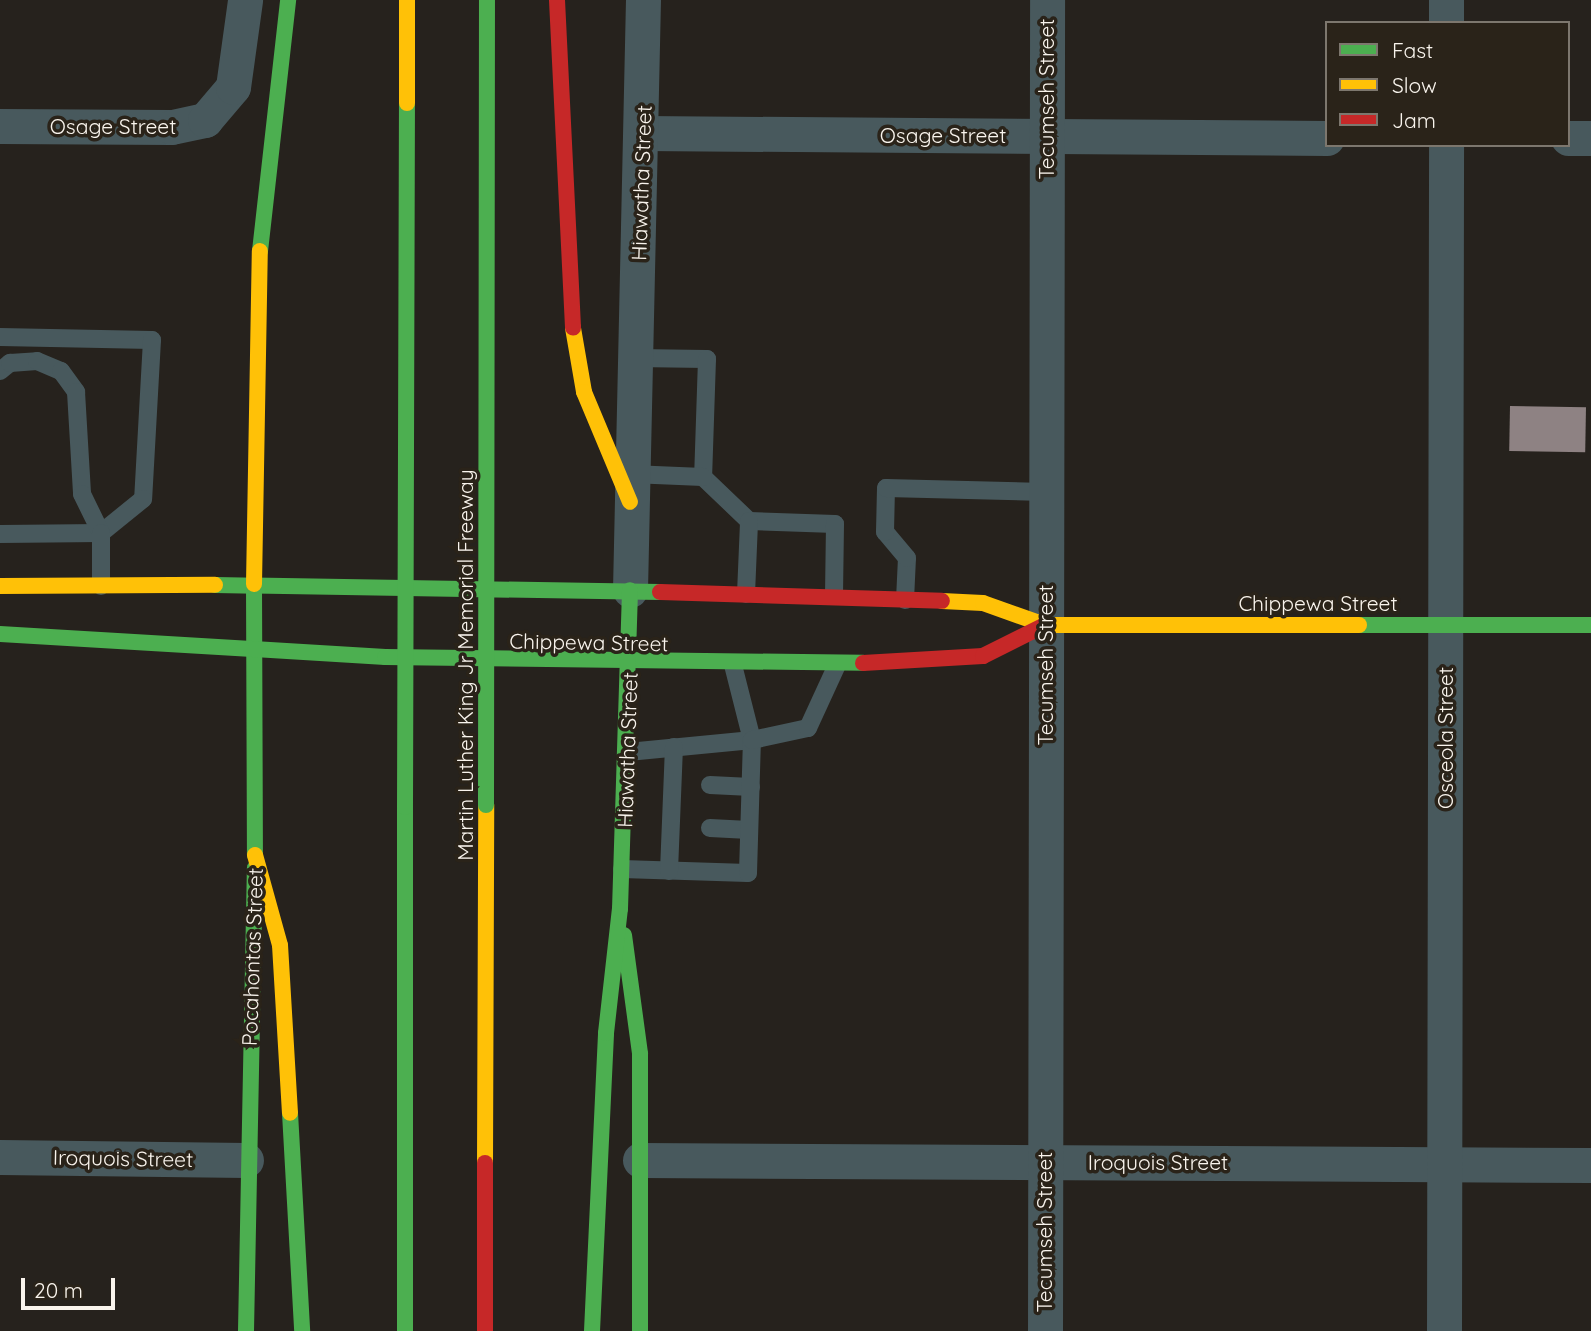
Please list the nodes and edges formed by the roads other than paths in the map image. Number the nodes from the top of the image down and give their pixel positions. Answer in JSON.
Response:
{"nodes":[{"id":1,"x":244,"y":0,"type":"edge"},
{"id":2,"x":288,"y":0,"type":"edge"},
{"id":3,"x":407,"y":0,"type":"edge"},
{"id":4,"x":487,"y":0,"type":"edge"},
{"id":5,"x":557,"y":0,"type":"edge"},
{"id":6,"x":643,"y":0,"type":"edge"},
{"id":7,"x":1047,"y":0,"type":"edge"},
{"id":8,"x":1446,"y":0,"type":"edge"},
{"id":9,"x":1446,"y":21,"type":"edge"},
{"id":10,"x":0,"y":126,"type":"edge"},
{"id":11,"x":643,"y":133,"type":"junction"},
{"id":12,"x":1046,"y":136,"type":"junction"},
{"id":13,"x":1325,"y":138,"type":"edge"},
{"id":14,"x":1570,"y":138,"type":"edge"},
{"id":15,"x":1591,"y":138,"type":"edge"},
{"id":16,"x":1446,"y":147,"type":"edge"},
{"id":17,"x":0,"y":337,"type":"edge"},
{"id":18,"x":635,"y":358,"type":"junction"},
{"id":19,"x":0,"y":371,"type":"edge"},
{"id":20,"x":703,"y":477,"type":"junction"},
{"id":21,"x":630,"y":488,"type":"junction"},
{"id":22,"x":1045,"y":492,"type":"junction"},
{"id":23,"x":749,"y":521,"type":"junction"},
{"id":24,"x":101,"y":533,"type":"junction"},
{"id":25,"x":0,"y":534,"type":"edge"},
{"id":26,"x":254,"y":584,"type":"junction"},
{"id":27,"x":0,"y":586,"type":"edge"},
{"id":28,"x":101,"y":586,"type":"junction"},
{"id":29,"x":630,"y":590,"type":"junction"},
{"id":30,"x":746,"y":594,"type":"junction"},
{"id":31,"x":834,"y":596,"type":"junction"},
{"id":32,"x":905,"y":600,"type":"junction"},
{"id":33,"x":1445,"y":624,"type":"junction"},
{"id":34,"x":1045,"y":625,"type":"junction"},
{"id":35,"x":1591,"y":625,"type":"edge"},
{"id":36,"x":0,"y":634,"type":"edge"},
{"id":37,"x":253,"y":649,"type":"junction"},
{"id":38,"x":630,"y":665,"type":"junction"},
{"id":39,"x":733,"y":665,"type":"junction"},
{"id":40,"x":837,"y":665,"type":"junction"},
{"id":41,"x":752,"y":740,"type":"junction"},
{"id":42,"x":674,"y":747,"type":"junction"},
{"id":43,"x":628,"y":752,"type":"junction"},
{"id":44,"x":710,"y":785,"type":"dead end"},
{"id":45,"x":751,"y":787,"type":"junction"},
{"id":46,"x":710,"y":828,"type":"dead end"},
{"id":47,"x":749,"y":830,"type":"junction"},
{"id":48,"x":255,"y":855,"type":"junction"},
{"id":49,"x":622,"y":869,"type":"junction"},
{"id":50,"x":669,"y":871,"type":"junction"},
{"id":51,"x":620,"y":909,"type":"junction"},
{"id":52,"x":0,"y":1157,"type":"edge"},
{"id":53,"x":246,"y":1160,"type":"junction"},
{"id":54,"x":640,"y":1160,"type":"junction"},
{"id":55,"x":1044,"y":1161,"type":"junction"},
{"id":56,"x":1443,"y":1163,"type":"junction"},
{"id":57,"x":1591,"y":1165,"type":"edge"},
{"id":58,"x":246,"y":1331,"type":"edge"},
{"id":59,"x":303,"y":1331,"type":"edge"},
{"id":60,"x":405,"y":1331,"type":"edge"},
{"id":61,"x":485,"y":1331,"type":"edge"},
{"id":62,"x":592,"y":1331,"type":"edge"},
{"id":63,"x":640,"y":1331,"type":"edge"},
{"id":64,"x":1045,"y":1331,"type":"edge"},
{"id":65,"x":1444,"y":1331,"type":"edge"}],
"edges":[{"from":1,"to":10,"type":"street","name":"Osage Street"},
{"from":2,"to":26,"type":"main road","name":"Pocahontas Street"},
{"from":3,"to":60,"type":"main road","bridge":true},
{"from":4,"to":61,"type":"main road","name":"Martin Luther King Jr Memorial Freeway","bridge":true},
{"from":5,"to":21,"type":"main road"},
{"from":6,"to":11,"type":"street","name":"Hiawatha Street"},
{"from":7,"to":12,"type":"street","name":"Tecumseh Street"},
{"from":8,"to":9,"type":"street"},
{"from":11,"to":12,"type":"street","name":"Osage Street"},
{"from":11,"to":18,"type":"street","name":"Hiawatha Street"},
{"from":12,"to":13,"type":"street","name":"Osage Street"},
{"from":12,"to":22,"type":"street","name":"Tecumseh Street"},
{"from":14,"to":15,"type":"street"},
{"from":16,"to":33,"type":"street","name":"Osceola Street"},
{"from":17,"to":24,"type":"lane"},
{"from":18,"to":20,"type":"lane"},
{"from":18,"to":21,"type":"street","name":"Hiawatha Street"},
{"from":19,"to":24,"type":"lane"},
{"from":20,"to":21,"type":"lane"},
{"from":20,"to":23,"type":"lane"},
{"from":21,"to":29,"type":"street","name":"Hiawatha Street"},
{"from":22,"to":32,"type":"lane"},
{"from":22,"to":34,"type":"street","name":"Tecumseh Street"},
{"from":23,"to":30,"type":"lane"},
{"from":23,"to":31,"type":"lane"},
{"from":24,"to":25,"type":"lane"},
{"from":24,"to":28,"type":"lane"},
{"from":26,"to":28,"type":"main road","name":"Chippewa Street"},
{"from":26,"to":29,"type":"main road","name":"Chippewa Street"},
{"from":26,"to":37,"type":"main road","name":"Pocahontas Street"},
{"from":27,"to":28,"type":"main road","name":"Chippewa Street"},
{"from":29,"to":30,"type":"main road","name":"Chippewa Street"},
{"from":29,"to":38,"type":"main road","name":"Hiawatha Street"},
{"from":30,"to":31,"type":"main road","name":"Chippewa Street"},
{"from":31,"to":32,"type":"main road","name":"Chippewa Street"},
{"from":32,"to":34,"type":"main road","name":"Chippewa Street"},
{"from":33,"to":34,"type":"main road","name":"Chippewa Street"},
{"from":33,"to":35,"type":"main road","name":"Chippewa Street"},
{"from":33,"to":56,"type":"street","name":"Osceola Street"},
{"from":34,"to":40,"type":"main road","name":"Chippewa Street"},
{"from":34,"to":55,"type":"street","name":"Tecumseh Street"},
{"from":36,"to":37,"type":"main road","name":"Chippewa Street"},
{"from":37,"to":38,"type":"main road","name":"Chippewa Street"},
{"from":37,"to":48,"type":"main road","name":"Pocahontas Street"},
{"from":38,"to":39,"type":"main road","name":"Chippewa Street"},
{"from":38,"to":43,"type":"main road","name":"Hiawatha Street"},
{"from":39,"to":40,"type":"main road","name":"Chippewa Street"},
{"from":39,"to":41,"type":"lane"},
{"from":40,"to":41,"type":"lane"},
{"from":41,"to":42,"type":"lane"},
{"from":41,"to":45,"type":"lane"},
{"from":42,"to":43,"type":"lane"},
{"from":42,"to":50,"type":"lane"},
{"from":43,"to":49,"type":"main road","name":"Hiawatha Street"},
{"from":44,"to":45,"type":"lane"},
{"from":45,"to":47,"type":"lane"},
{"from":46,"to":47,"type":"lane"},
{"from":47,"to":50,"type":"lane"},
{"from":48,"to":53,"type":"main road","name":"Pocahontas Street"},
{"from":48,"to":59,"type":"main road"},
{"from":49,"to":50,"type":"lane"},
{"from":49,"to":51,"type":"main road","name":"Hiawatha Street"},
{"from":51,"to":54,"type":"main road","name":"Hiawatha Street"},
{"from":51,"to":62,"type":"main road"},
{"from":52,"to":53,"type":"street","name":"Iroquois Street"},
{"from":53,"to":58,"type":"main road","name":"Pocahontas Street"},
{"from":54,"to":55,"type":"street","name":"Iroquois Street"},
{"from":54,"to":63,"type":"main road","name":"Hiawatha Street"},
{"from":55,"to":56,"type":"street","name":"Iroquois Street"},
{"from":55,"to":64,"type":"street","name":"Tecumseh Street"},
{"from":56,"to":57,"type":"street","name":"Iroquois Street"},
{"from":56,"to":65,"type":"street","name":"Osceola Street"}]}
